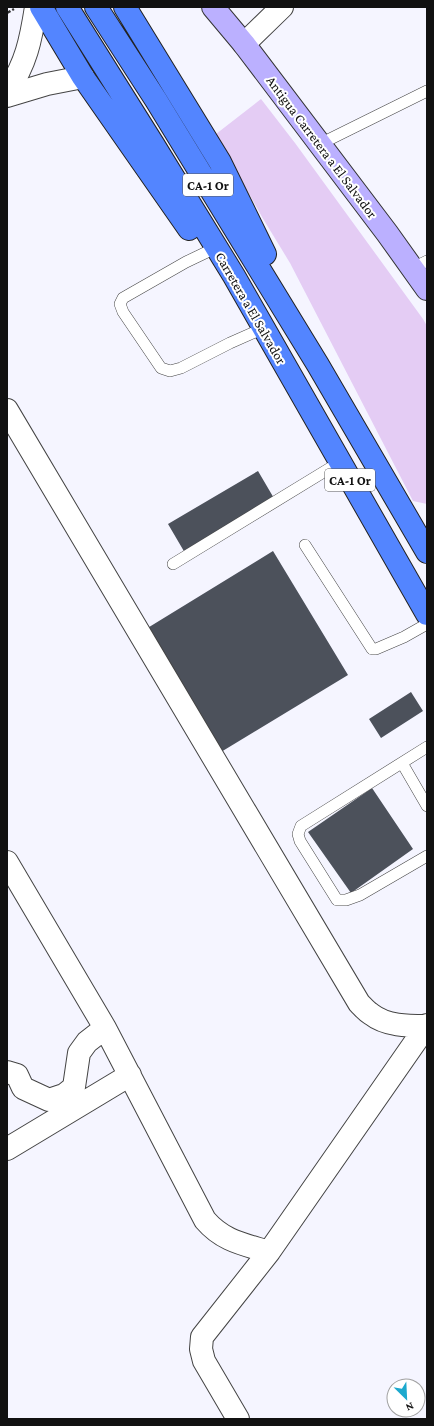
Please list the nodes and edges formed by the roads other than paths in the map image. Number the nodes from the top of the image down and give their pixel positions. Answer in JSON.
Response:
{"nodes":[{"id":1,"x":36,"y":7,"type":"edge"},
{"id":2,"x":41,"y":7,"type":"edge"},
{"id":3,"x":67,"y":7,"type":"edge"},
{"id":4,"x":96,"y":7,"type":"edge"},
{"id":5,"x":125,"y":7,"type":"edge"},
{"id":6,"x":213,"y":7,"type":"edge"},
{"id":7,"x":282,"y":7,"type":"edge"},
{"id":8,"x":244,"y":44,"type":"junction"},
{"id":9,"x":83,"y":77,"type":"junction"},
{"id":10,"x":7,"y":91,"type":"edge"},
{"id":11,"x":427,"y":91,"type":"edge"},
{"id":12,"x":7,"y":96,"type":"edge"},
{"id":13,"x":320,"y":144,"type":"junction"},
{"id":14,"x":209,"y":251,"type":"junction"},
{"id":15,"x":420,"y":264,"type":"edge"},
{"id":16,"x":234,"y":276,"type":"junction"},
{"id":17,"x":427,"y":289,"type":"edge"},
{"id":18,"x":297,"y":331,"type":"junction"},
{"id":19,"x":269,"y":337,"type":"junction"},
{"id":20,"x":318,"y":364,"type":"junction"},
{"id":21,"x":7,"y":410,"type":"edge"},
{"id":22,"x":340,"y":462,"type":"junction"},
{"id":23,"x":424,"y":540,"type":"edge"},
{"id":24,"x":305,"y":545,"type":"dead end"},
{"id":25,"x":173,"y":564,"type":"dead end"},
{"id":26,"x":427,"y":614,"type":"edge"},
{"id":27,"x":427,"y":624,"type":"edge"},
{"id":28,"x":427,"y":747,"type":"edge"},
{"id":29,"x":402,"y":763,"type":"junction"},
{"id":30,"x":427,"y":806,"type":"edge"},
{"id":31,"x":427,"y":856,"type":"edge"},
{"id":32,"x":7,"y":862,"type":"edge"},
{"id":33,"x":427,"y":1025,"type":"edge"},
{"id":34,"x":105,"y":1028,"type":"junction"},
{"id":35,"x":7,"y":1072,"type":"edge"},
{"id":36,"x":130,"y":1075,"type":"junction"},
{"id":37,"x":7,"y":1150,"type":"edge"},
{"id":38,"x":269,"y":1252,"type":"junction"},
{"id":39,"x":238,"y":1419,"type":"edge"}],
"edges":[{"from":1,"to":10,"type":"street"},
{"from":2,"to":9,"type":"highway"},
{"from":3,"to":16,"type":"highway","name":"Carretera a El Salvador","number":"CA-1 Or"},
{"from":4,"to":18,"type":"highway","name":"Carretera a El Salvador","number":"CA-1 Or"},
{"from":5,"to":20,"type":"highway"},
{"from":6,"to":8,"type":"street","name":"Antigua Carretera a El Salvador"},
{"from":7,"to":8,"type":"street"},
{"from":8,"to":13,"type":"street","name":"Antigua Carretera a El Salvador"},
{"from":9,"to":12,"type":"street"},
{"from":9,"to":14,"type":"highway"},
{"from":11,"to":13,"type":"lane"},
{"from":13,"to":15,"type":"street","name":"Antigua Carretera a El Salvador"},
{"from":14,"to":16,"type":"highway"},
{"from":14,"to":19,"type":"lane"},
{"from":15,"to":17,"type":"street","name":"Antigua Carretera a El Salvador"},
{"from":16,"to":19,"type":"highway","name":"Carretera a El Salvador","number":"CA-1 Or"},
{"from":18,"to":19,"type":"highway"},
{"from":18,"to":20,"type":"highway","name":"Carretera a El Salvador","number":"CA-1 Or"},
{"from":19,"to":22,"type":"highway","name":"Carretera a El Salvador","number":"CA-1 Or"},
{"from":20,"to":23,"type":"highway","name":"Carretera a El Salvador","number":"CA-1 Or"},
{"from":21,"to":33,"type":"street"},
{"from":22,"to":25,"type":"lane"},
{"from":22,"to":26,"type":"highway","name":"Carretera a El Salvador","number":"CA-1 Or"},
{"from":24,"to":27,"type":"lane"},
{"from":28,"to":29,"type":"lane"},
{"from":29,"to":30,"type":"lane"},
{"from":29,"to":31,"type":"lane"},
{"from":32,"to":34,"type":"street"},
{"from":33,"to":38,"type":"street"},
{"from":34,"to":35,"type":"street"},
{"from":34,"to":36,"type":"street"},
{"from":36,"to":37,"type":"street"},
{"from":36,"to":38,"type":"street"},
{"from":38,"to":39,"type":"street"}]}
